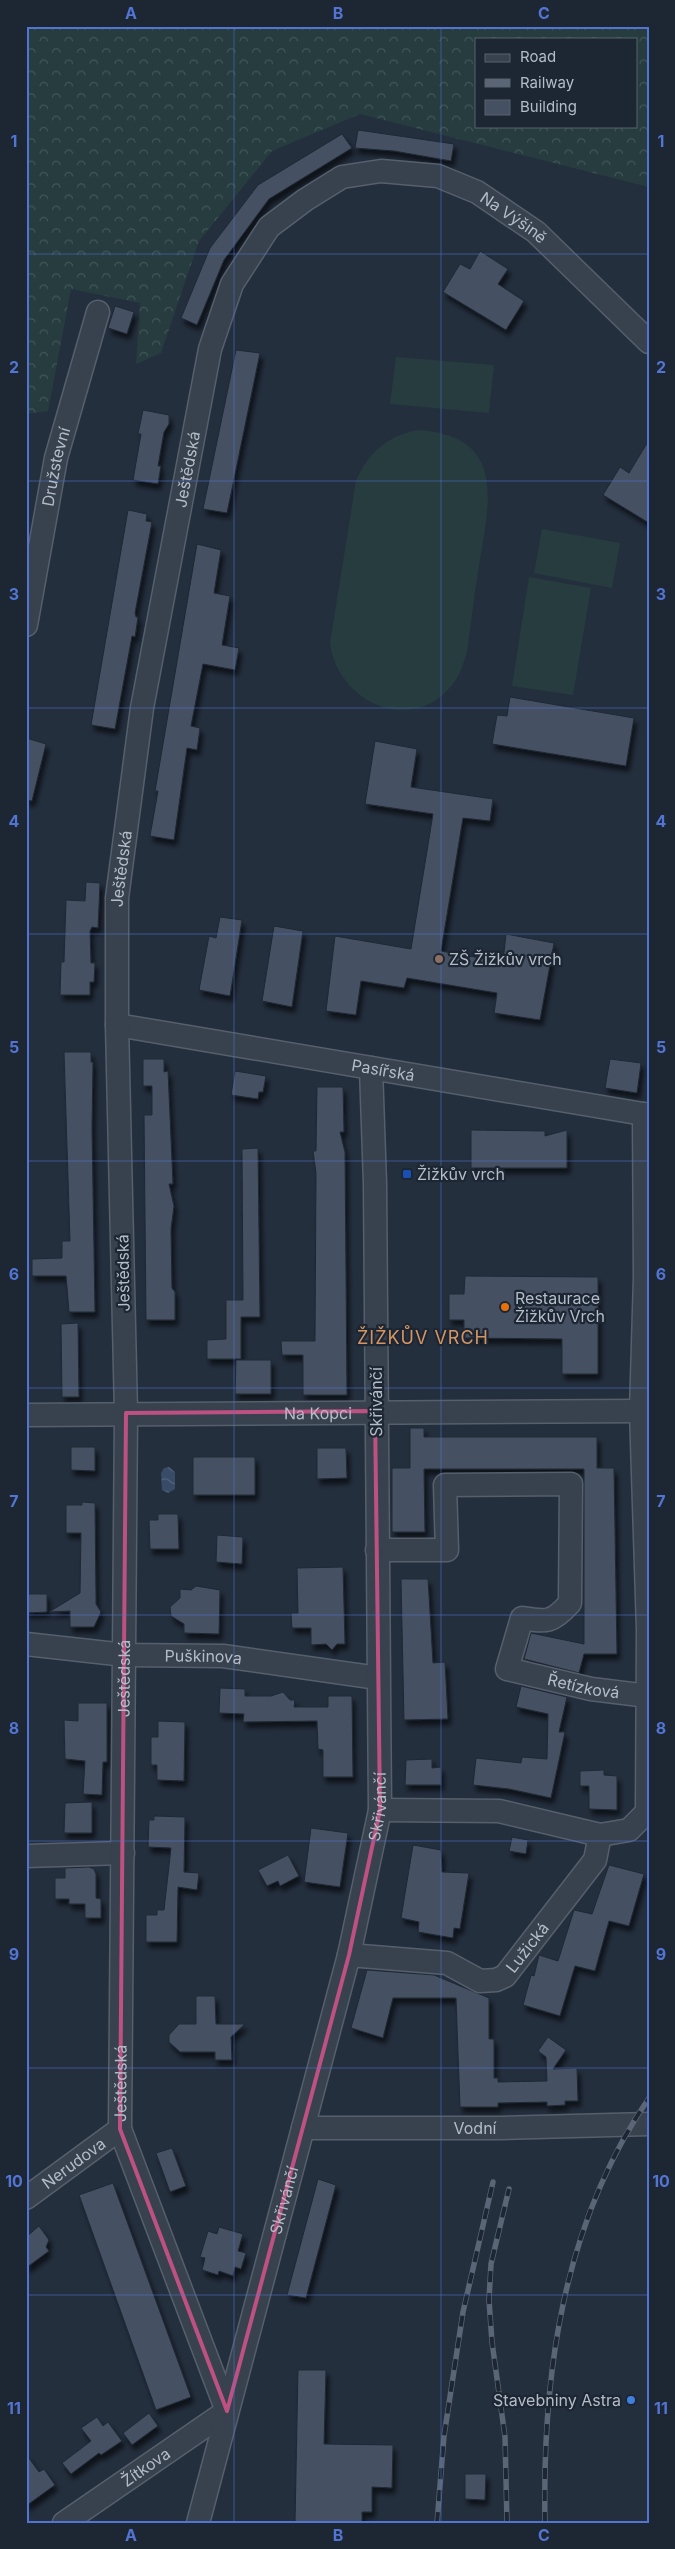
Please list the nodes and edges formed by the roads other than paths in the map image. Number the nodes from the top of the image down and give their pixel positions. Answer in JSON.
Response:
{"nodes":[{"id":1,"x":342,"y":177,"type":"joint"},
{"id":2,"x":98,"y":312,"type":"dead end"},
{"id":3,"x":649,"y":342,"type":"edge"},
{"id":4,"x":26,"y":625,"type":"edge"},
{"id":5,"x":117,"y":1026,"type":"junction"},
{"id":6,"x":370,"y":1068,"type":"junction"},
{"id":7,"x":646,"y":1114,"type":"edge"},
{"id":8,"x":647,"y":1278,"type":"edge"},
{"id":9,"x":375,"y":1411,"type":"junction"},
{"id":10,"x":641,"y":1411,"type":"junction"},
{"id":11,"x":26,"y":1414,"type":"edge"},
{"id":12,"x":126,"y":1414,"type":"junction"},
{"id":13,"x":377,"y":1550,"type":"junction"},
{"id":14,"x":649,"y":1630,"type":"edge"},
{"id":15,"x":26,"y":1644,"type":"edge"},
{"id":16,"x":125,"y":1655,"type":"junction"},
{"id":17,"x":378,"y":1678,"type":"junction"},
{"id":18,"x":648,"y":1696,"type":"edge"},
{"id":19,"x":380,"y":1810,"type":"junction"},
{"id":20,"x":600,"y":1835,"type":"junction"},
{"id":21,"x":123,"y":1853,"type":"junction"},
{"id":22,"x":26,"y":1856,"type":"edge"},
{"id":23,"x":349,"y":1955,"type":"junction"},
{"id":24,"x":649,"y":2124,"type":"edge"},
{"id":25,"x":303,"y":2128,"type":"junction"},
{"id":26,"x":120,"y":2129,"type":"junction"},
{"id":27,"x":26,"y":2198,"type":"edge"},
{"id":28,"x":228,"y":2411,"type":"junction"},
{"id":29,"x":64,"y":2523,"type":"edge"},
{"id":30,"x":198,"y":2523,"type":"edge"}],
"edges":[{"from":1,"to":3,"type":"street","name":"Na Výšině"},
{"from":1,"to":5,"type":"street","name":"Ještědská"},
{"from":2,"to":4,"type":"street","name":"Družstevní"},
{"from":5,"to":6,"type":"street","name":"Pasířská"},
{"from":5,"to":12,"type":"street","name":"Ještědská"},
{"from":6,"to":7,"type":"street","name":"Pasířská"},
{"from":6,"to":9,"type":"street","name":"Skřivánčí"},
{"from":7,"to":8,"type":"street"},
{"from":8,"to":10,"type":"street"},
{"from":9,"to":10,"type":"street","name":"Na Kopci"},
{"from":9,"to":12,"type":"street","name":"Na Kopci"},
{"from":9,"to":13,"type":"street","name":"Skřivánčí"},
{"from":10,"to":14,"type":"street"},
{"from":11,"to":12,"type":"street","name":"Na Kopci"},
{"from":12,"to":16,"type":"street","name":"Ještědská"},
{"from":13,"to":17,"type":"street","name":"Skřivánčí"},
{"from":13,"to":18,"type":"street","name":"Řetízková"},
{"from":14,"to":18,"type":"street"},
{"from":15,"to":16,"type":"street","name":"Puškinova"},
{"from":16,"to":17,"type":"street","name":"Puškinova"},
{"from":16,"to":21,"type":"street","name":"Ještědská"},
{"from":17,"to":19,"type":"street","name":"Skřivánčí"},
{"from":18,"to":20,"type":"street"},
{"from":19,"to":20,"type":"street"},
{"from":19,"to":23,"type":"street","name":"Skřivánčí"},
{"from":20,"to":23,"type":"street","name":"Lužická"},
{"from":21,"to":22,"type":"street"},
{"from":21,"to":26,"type":"street","name":"Ještědská"},
{"from":23,"to":25,"type":"street","name":"Skřivánčí"},
{"from":24,"to":25,"type":"street","name":"Vodní"},
{"from":25,"to":28,"type":"street","name":"Skřivánčí"},
{"from":26,"to":27,"type":"street","name":"Nerudova"},
{"from":26,"to":28,"type":"street","name":"Ještědská"},
{"from":28,"to":29,"type":"street","name":"Žítkova"},
{"from":28,"to":30,"type":"street","name":"Skřivánčí"}]}
